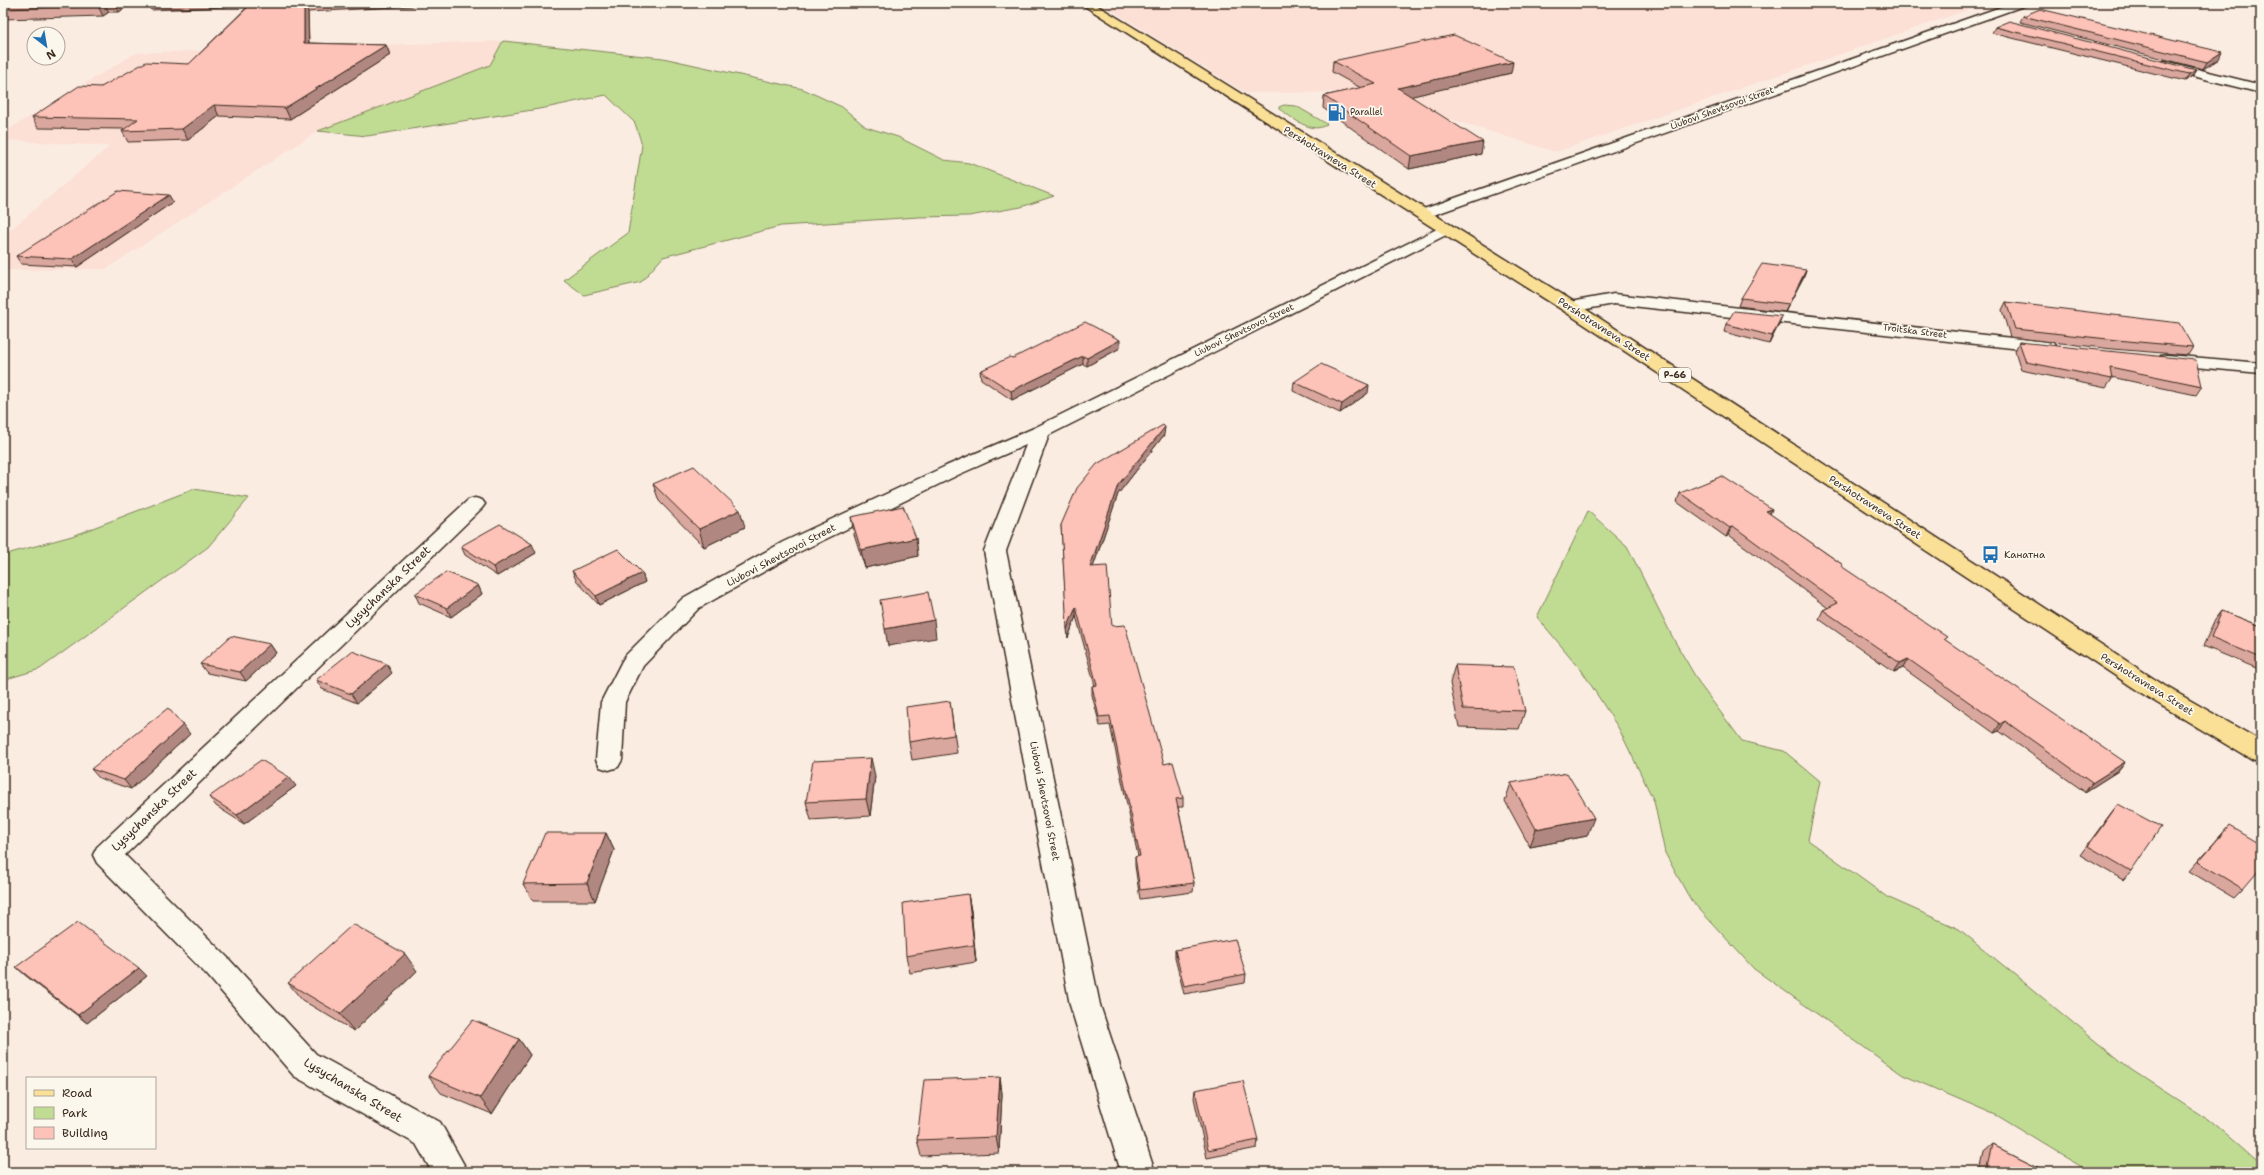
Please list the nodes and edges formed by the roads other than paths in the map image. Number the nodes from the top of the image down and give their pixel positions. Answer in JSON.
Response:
{"nodes":[{"id":1,"x":1085,"y":3,"type":"edge"},
{"id":2,"x":2022,"y":3,"type":"edge"},
{"id":3,"x":1983,"y":16,"type":"junction"},
{"id":4,"x":2006,"y":23,"type":"edge"},
{"id":5,"x":2150,"y":61,"type":"edge"},
{"id":6,"x":2261,"y":89,"type":"edge"},
{"id":7,"x":1423,"y":214,"type":"junction"},
{"id":8,"x":1447,"y":229,"type":"junction"},
{"id":9,"x":1570,"y":307,"type":"junction"},
{"id":10,"x":2066,"y":350,"type":"edge"},
{"id":11,"x":2151,"y":358,"type":"edge"},
{"id":12,"x":2261,"y":368,"type":"edge"},
{"id":13,"x":1041,"y":432,"type":"junction"},
{"id":14,"x":475,"y":504,"type":"dead end"},
{"id":15,"x":2261,"y":753,"type":"edge"},
{"id":16,"x":609,"y":760,"type":"dead end"},
{"id":17,"x":451,"y":1172,"type":"edge"},
{"id":18,"x":1138,"y":1172,"type":"edge"}],
"edges":[{"from":1,"to":7,"type":"main road","name":"Pershotravneva Street","number":"Р-66"},
{"from":2,"to":3,"type":"street","name":"Liubovi Shevtsovoi Street"},
{"from":3,"to":4,"type":"street"},
{"from":3,"to":7,"type":"street","name":"Liubovi Shevtsovoi Street"},
{"from":5,"to":6,"type":"street"},
{"from":7,"to":8,"type":"main road","name":"Pershotravneva Street","number":"Р-66"},
{"from":8,"to":9,"type":"main road","name":"Pershotravneva Street","number":"Р-66"},
{"from":8,"to":13,"type":"street","name":"Liubovi Shevtsovoi Street"},
{"from":9,"to":10,"type":"street","name":"Troitska Street"},
{"from":9,"to":15,"type":"main road","name":"Pershotravneva Street","number":"Р-66"},
{"from":11,"to":12,"type":"street"},
{"from":13,"to":16,"type":"street","name":"Liubovi Shevtsovoi Street"},
{"from":13,"to":18,"type":"street","name":"Liubovi Shevtsovoi Street"},
{"from":14,"to":17,"type":"street","name":"Lysychanska Street"}]}
